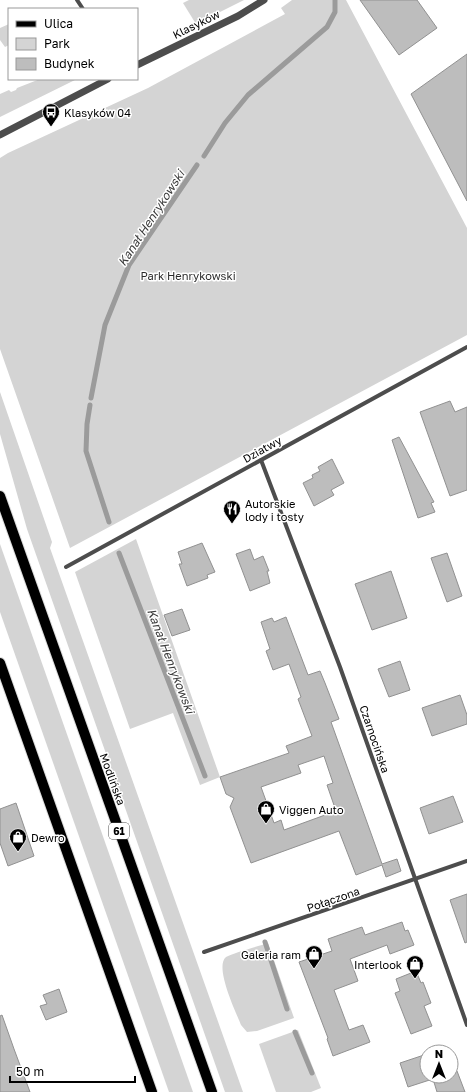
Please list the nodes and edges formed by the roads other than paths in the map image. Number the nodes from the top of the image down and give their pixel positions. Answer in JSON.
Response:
{"nodes":[{"id":1,"x":264,"y":0,"type":"edge"},
{"id":2,"x":138,"y":65,"type":"edge"},
{"id":3,"x":106,"y":80,"type":"edge"},
{"id":4,"x":0,"y":135,"type":"edge"},
{"id":5,"x":467,"y":347,"type":"edge"},
{"id":6,"x":261,"y":460,"type":"junction"},
{"id":7,"x":0,"y":496,"type":"edge"},
{"id":8,"x":66,"y":567,"type":"dead end"},
{"id":9,"x":0,"y":663,"type":"edge"},
{"id":10,"x":467,"y":861,"type":"edge"},
{"id":11,"x":415,"y":880,"type":"junction"},
{"id":12,"x":204,"y":952,"type":"dead end"},
{"id":13,"x":467,"y":1025,"type":"edge"},
{"id":14,"x":152,"y":1092,"type":"edge"},
{"id":15,"x":212,"y":1092,"type":"edge"}],
"edges":[{"from":1,"to":2,"type":"street","name":"Klasyków"},
{"from":3,"to":4,"type":"street"},
{"from":5,"to":6,"type":"street","name":"Dziatwy"},
{"from":6,"to":8,"type":"street","name":"Dziatwy"},
{"from":6,"to":11,"type":"street","name":"Czarnocińska"},
{"from":7,"to":15,"type":"main road","name":"Modlińska","number":"61"},
{"from":9,"to":14,"type":"main road"},
{"from":10,"to":11,"type":"street","name":"Połączona"},
{"from":11,"to":12,"type":"street","name":"Połączona"},
{"from":11,"to":13,"type":"street","name":"Czarnocińska"}]}
